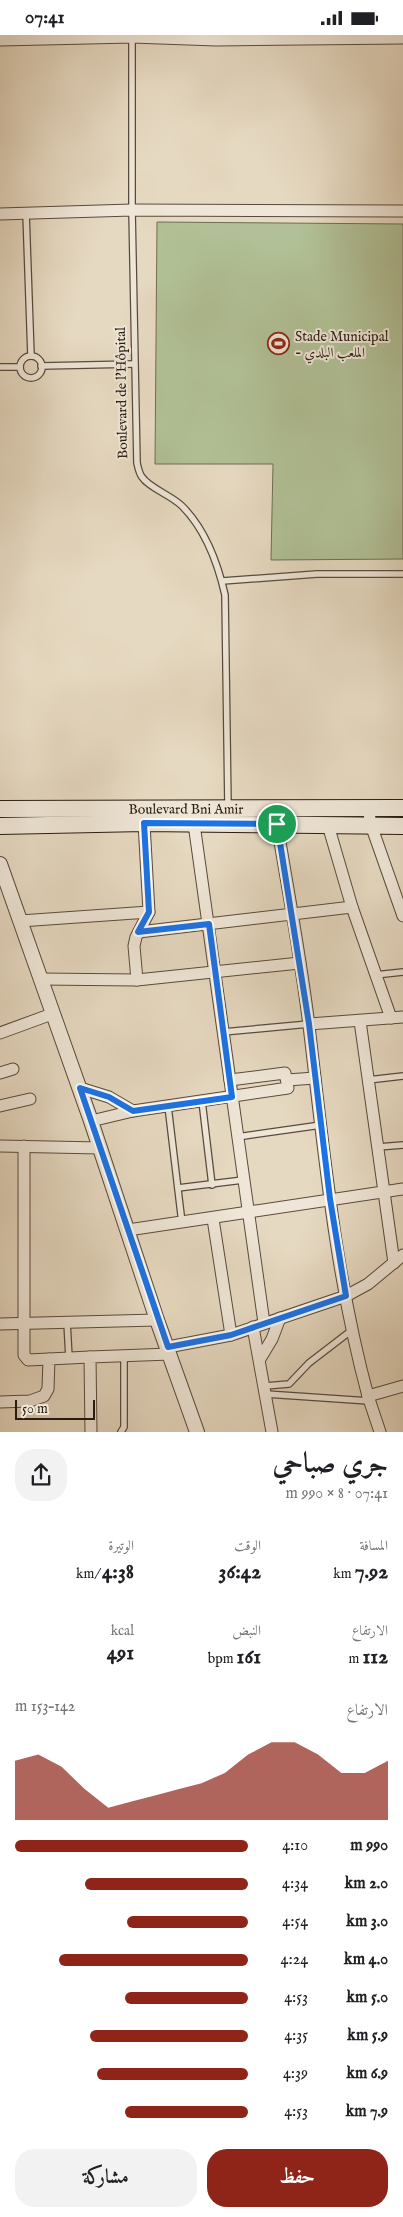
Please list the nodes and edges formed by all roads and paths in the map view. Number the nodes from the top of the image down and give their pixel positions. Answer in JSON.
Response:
{"nodes":[{"id":1,"x":132,"y":36,"type":"edge"},
{"id":2,"x":403,"y":38,"type":"edge"},
{"id":3,"x":0,"y":40,"type":"edge"},
{"id":4,"x":132,"y":210,"type":"junction"},
{"id":5,"x":403,"y":211,"type":"edge"},
{"id":6,"x":26,"y":213,"type":"junction"},
{"id":7,"x":0,"y":214,"type":"edge"},
{"id":8,"x":31,"y":356,"type":"junction"},
{"id":9,"x":134,"y":364,"type":"junction"},
{"id":10,"x":42,"y":366,"type":"junction"},
{"id":11,"x":0,"y":367,"type":"edge"},
{"id":12,"x":20,"y":367,"type":"junction"},
{"id":13,"x":403,"y":574,"type":"edge"},
{"id":14,"x":222,"y":581,"type":"junction"},
{"id":15,"x":228,"y":807,"type":"junction"},
{"id":16,"x":368,"y":807,"type":"junction"},
{"id":17,"x":403,"y":808,"type":"edge"},
{"id":18,"x":0,"y":809,"type":"edge"},
{"id":19,"x":144,"y":823,"type":"junction"},
{"id":20,"x":194,"y":823,"type":"junction"},
{"id":21,"x":277,"y":824,"type":"junction"},
{"id":22,"x":328,"y":825,"type":"junction"},
{"id":23,"x":371,"y":825,"type":"junction"},
{"id":24,"x":0,"y":826,"type":"edge"},
{"id":25,"x":403,"y":826,"type":"edge"},
{"id":26,"x":0,"y":864,"type":"edge"},
{"id":27,"x":352,"y":907,"type":"junction"},
{"id":28,"x":149,"y":912,"type":"junction"},
{"id":29,"x":292,"y":915,"type":"junction"},
{"id":30,"x":403,"y":916,"type":"edge"},
{"id":31,"x":20,"y":921,"type":"junction"},
{"id":32,"x":209,"y":924,"type":"junction"},
{"id":33,"x":138,"y":932,"type":"junction"},
{"id":34,"x":300,"y":963,"type":"junction"},
{"id":35,"x":403,"y":972,"type":"edge"},
{"id":36,"x":215,"y":973,"type":"junction"},
{"id":37,"x":375,"y":975,"type":"junction"},
{"id":38,"x":40,"y":979,"type":"junction"},
{"id":39,"x":137,"y":980,"type":"junction"},
{"id":40,"x":52,"y":1014,"type":"junction"},
{"id":41,"x":397,"y":1017,"type":"edge"},
{"id":42,"x":360,"y":1021,"type":"junction"},
{"id":43,"x":309,"y":1024,"type":"junction"},
{"id":44,"x":223,"y":1032,"type":"junction"},
{"id":45,"x":0,"y":1033,"type":"edge"},
{"id":46,"x":13,"y":1069,"type":"dead end"},
{"id":47,"x":0,"y":1073,"type":"edge"},
{"id":48,"x":403,"y":1076,"type":"edge"},
{"id":49,"x":315,"y":1077,"type":"junction"},
{"id":50,"x":230,"y":1080,"type":"junction"},
{"id":51,"x":368,"y":1080,"type":"junction"},
{"id":52,"x":286,"y":1081,"type":"junction"},
{"id":53,"x":80,"y":1088,"type":"junction"},
{"id":54,"x":232,"y":1097,"type":"junction"},
{"id":55,"x":30,"y":1099,"type":"dead end"},
{"id":56,"x":202,"y":1101,"type":"junction"},
{"id":57,"x":0,"y":1106,"type":"edge"},
{"id":58,"x":168,"y":1106,"type":"junction"},
{"id":59,"x":133,"y":1111,"type":"junction"},
{"id":60,"x":91,"y":1121,"type":"junction"},
{"id":61,"x":321,"y":1125,"type":"junction"},
{"id":62,"x":237,"y":1137,"type":"junction"},
{"id":63,"x":403,"y":1145,"type":"edge"},
{"id":64,"x":0,"y":1146,"type":"edge"},
{"id":65,"x":24,"y":1146,"type":"junction"},
{"id":66,"x":377,"y":1147,"type":"junction"},
{"id":67,"x":100,"y":1148,"type":"junction"},
{"id":68,"x":243,"y":1180,"type":"junction"},
{"id":69,"x":212,"y":1185,"type":"junction"},
{"id":70,"x":178,"y":1188,"type":"junction"},
{"id":71,"x":403,"y":1189,"type":"edge"},
{"id":72,"x":383,"y":1192,"type":"junction"},
{"id":73,"x":330,"y":1199,"type":"junction"},
{"id":74,"x":248,"y":1213,"type":"junction"},
{"id":75,"x":213,"y":1219,"type":"junction"},
{"id":76,"x":182,"y":1223,"type":"junction"},
{"id":77,"x":128,"y":1230,"type":"junction"},
{"id":78,"x":403,"y":1255,"type":"edge"},
{"id":79,"x":394,"y":1263,"type":"junction"},
{"id":80,"x":346,"y":1296,"type":"junction"},
{"id":81,"x":280,"y":1318,"type":"junction"},
{"id":82,"x":157,"y":1320,"type":"junction"},
{"id":83,"x":67,"y":1322,"type":"junction"},
{"id":84,"x":0,"y":1324,"type":"edge"},
{"id":85,"x":23,"y":1324,"type":"junction"},
{"id":86,"x":259,"y":1325,"type":"junction"},
{"id":87,"x":352,"y":1330,"type":"junction"},
{"id":88,"x":231,"y":1335,"type":"junction"},
{"id":89,"x":169,"y":1350,"type":"junction"},
{"id":90,"x":124,"y":1356,"type":"junction"},
{"id":91,"x":90,"y":1357,"type":"junction"},
{"id":92,"x":68,"y":1358,"type":"junction"},
{"id":93,"x":49,"y":1359,"type":"junction"},
{"id":94,"x":260,"y":1359,"type":"junction"},
{"id":95,"x":403,"y":1386,"type":"edge"},
{"id":96,"x":266,"y":1390,"type":"junction"},
{"id":97,"x":369,"y":1398,"type":"junction"},
{"id":98,"x":0,"y":1401,"type":"edge"},
{"id":99,"x":91,"y":1432,"type":"edge"},
{"id":100,"x":121,"y":1432,"type":"edge"},
{"id":101,"x":197,"y":1432,"type":"edge"},
{"id":102,"x":272,"y":1432,"type":"edge"},
{"id":103,"x":380,"y":1432,"type":"edge"}],
"edges":[{"from":1,"to":2,"type":"street"},
{"from":1,"to":3,"type":"street"},
{"from":1,"to":4,"type":"lane","name":"Boulevard de l'Hôpital"},
{"from":4,"to":5,"type":"street"},
{"from":4,"to":6,"type":"street"},
{"from":4,"to":9,"type":"lane","name":"Boulevard de l'Hôpital"},
{"from":6,"to":7,"type":"street"},
{"from":6,"to":8,"type":"lane"},
{"from":8,"to":10,"type":"lane"},
{"from":8,"to":12,"type":"lane"},
{"from":9,"to":10,"type":"lane"},
{"from":9,"to":14,"type":"lane","name":"Boulevard de l'Hôpital"},
{"from":10,"to":12,"type":"lane"},
{"from":11,"to":12,"type":"lane"},
{"from":13,"to":14,"type":"lane"},
{"from":14,"to":15,"type":"lane","name":"Boulevard de l'Hôpital"},
{"from":15,"to":16,"type":"main road","name":"Boulevard Bni Amir"},
{"from":15,"to":18,"type":"main road","name":"Boulevard Bni Amir"},
{"from":16,"to":17,"type":"main road","name":"Boulevard Bni Amir"},
{"from":16,"to":23,"type":"street"},
{"from":19,"to":20,"type":"main road","name":"Boulevard Bni Amir"},
{"from":19,"to":24,"type":"main road","name":"Boulevard Bni Amir"},
{"from":19,"to":28,"type":"street"},
{"from":20,"to":21,"type":"main road","name":"Boulevard Bni Amir"},
{"from":20,"to":32,"type":"street"},
{"from":21,"to":22,"type":"main road","name":"Boulevard Bni Amir"},
{"from":21,"to":29,"type":"street"},
{"from":22,"to":23,"type":"main road","name":"Boulevard Bni Amir"},
{"from":22,"to":27,"type":"street"},
{"from":23,"to":25,"type":"main road","name":"Boulevard Bni Amir"},
{"from":23,"to":30,"type":"street"},
{"from":26,"to":31,"type":"street"},
{"from":27,"to":29,"type":"street"},
{"from":27,"to":37,"type":"street"},
{"from":28,"to":31,"type":"street"},
{"from":28,"to":33,"type":"street"},
{"from":29,"to":32,"type":"street"},
{"from":29,"to":34,"type":"street"},
{"from":31,"to":38,"type":"street"},
{"from":32,"to":33,"type":"street"},
{"from":32,"to":36,"type":"street"},
{"from":33,"to":39,"type":"street"},
{"from":34,"to":36,"type":"street"},
{"from":34,"to":43,"type":"street"},
{"from":35,"to":37,"type":"lane"},
{"from":36,"to":39,"type":"street"},
{"from":36,"to":44,"type":"street"},
{"from":37,"to":41,"type":"street"},
{"from":38,"to":39,"type":"street"},
{"from":38,"to":40,"type":"street"},
{"from":40,"to":45,"type":"street"},
{"from":40,"to":53,"type":"street"},
{"from":41,"to":42,"type":"street"},
{"from":42,"to":43,"type":"street"},
{"from":42,"to":51,"type":"street"},
{"from":43,"to":44,"type":"lane"},
{"from":43,"to":49,"type":"street"},
{"from":44,"to":50,"type":"street"},
{"from":46,"to":47,"type":"street"},
{"from":48,"to":51,"type":"lane"},
{"from":49,"to":52,"type":"street"},
{"from":49,"to":61,"type":"street"},
{"from":50,"to":52,"type":"street"},
{"from":50,"to":54,"type":"street"},
{"from":51,"to":66,"type":"street"},
{"from":52,"to":54,"type":"street"},
{"from":53,"to":59,"type":"street"},
{"from":53,"to":60,"type":"street"},
{"from":54,"to":56,"type":"street"},
{"from":54,"to":62,"type":"street"},
{"from":55,"to":57,"type":"street"},
{"from":56,"to":58,"type":"street"},
{"from":56,"to":69,"type":"lane"},
{"from":58,"to":59,"type":"street"},
{"from":58,"to":70,"type":"lane"},
{"from":59,"to":60,"type":"street"},
{"from":60,"to":67,"type":"street"},
{"from":61,"to":62,"type":"lane"},
{"from":61,"to":73,"type":"street"},
{"from":62,"to":68,"type":"street"},
{"from":63,"to":66,"type":"lane"},
{"from":64,"to":65,"type":"street"},
{"from":65,"to":67,"type":"street"},
{"from":65,"to":85,"type":"street"},
{"from":66,"to":72,"type":"street"},
{"from":67,"to":77,"type":"street"},
{"from":68,"to":69,"type":"lane"},
{"from":68,"to":74,"type":"street"},
{"from":69,"to":70,"type":"lane"},
{"from":70,"to":76,"type":"lane"},
{"from":71,"to":72,"type":"street"},
{"from":72,"to":73,"type":"street"},
{"from":72,"to":79,"type":"street"},
{"from":73,"to":74,"type":"street"},
{"from":73,"to":80,"type":"street"},
{"from":74,"to":75,"type":"street"},
{"from":74,"to":86,"type":"street"},
{"from":75,"to":76,"type":"street"},
{"from":75,"to":88,"type":"street"},
{"from":76,"to":77,"type":"street"},
{"from":77,"to":82,"type":"street"},
{"from":78,"to":79,"type":"street"},
{"from":79,"to":80,"type":"street"},
{"from":80,"to":81,"type":"street"},
{"from":80,"to":87,"type":"street"},
{"from":81,"to":86,"type":"street"},
{"from":81,"to":94,"type":"street"},
{"from":82,"to":83,"type":"street"},
{"from":82,"to":89,"type":"street"},
{"from":83,"to":85,"type":"street"},
{"from":83,"to":92,"type":"lane"},
{"from":84,"to":85,"type":"street"},
{"from":85,"to":93,"type":"street"},
{"from":86,"to":88,"type":"street"},
{"from":86,"to":94,"type":"street"},
{"from":87,"to":96,"type":"lane"},
{"from":87,"to":97,"type":"street"},
{"from":88,"to":89,"type":"street"},
{"from":89,"to":90,"type":"street"},
{"from":89,"to":101,"type":"street"},
{"from":90,"to":91,"type":"street"},
{"from":90,"to":100,"type":"lane"},
{"from":91,"to":92,"type":"street"},
{"from":91,"to":99,"type":"street"},
{"from":92,"to":93,"type":"street"},
{"from":93,"to":98,"type":"street"},
{"from":94,"to":96,"type":"street"},
{"from":95,"to":97,"type":"street"},
{"from":96,"to":97,"type":"lane"},
{"from":96,"to":102,"type":"street"},
{"from":97,"to":103,"type":"street"}]}
